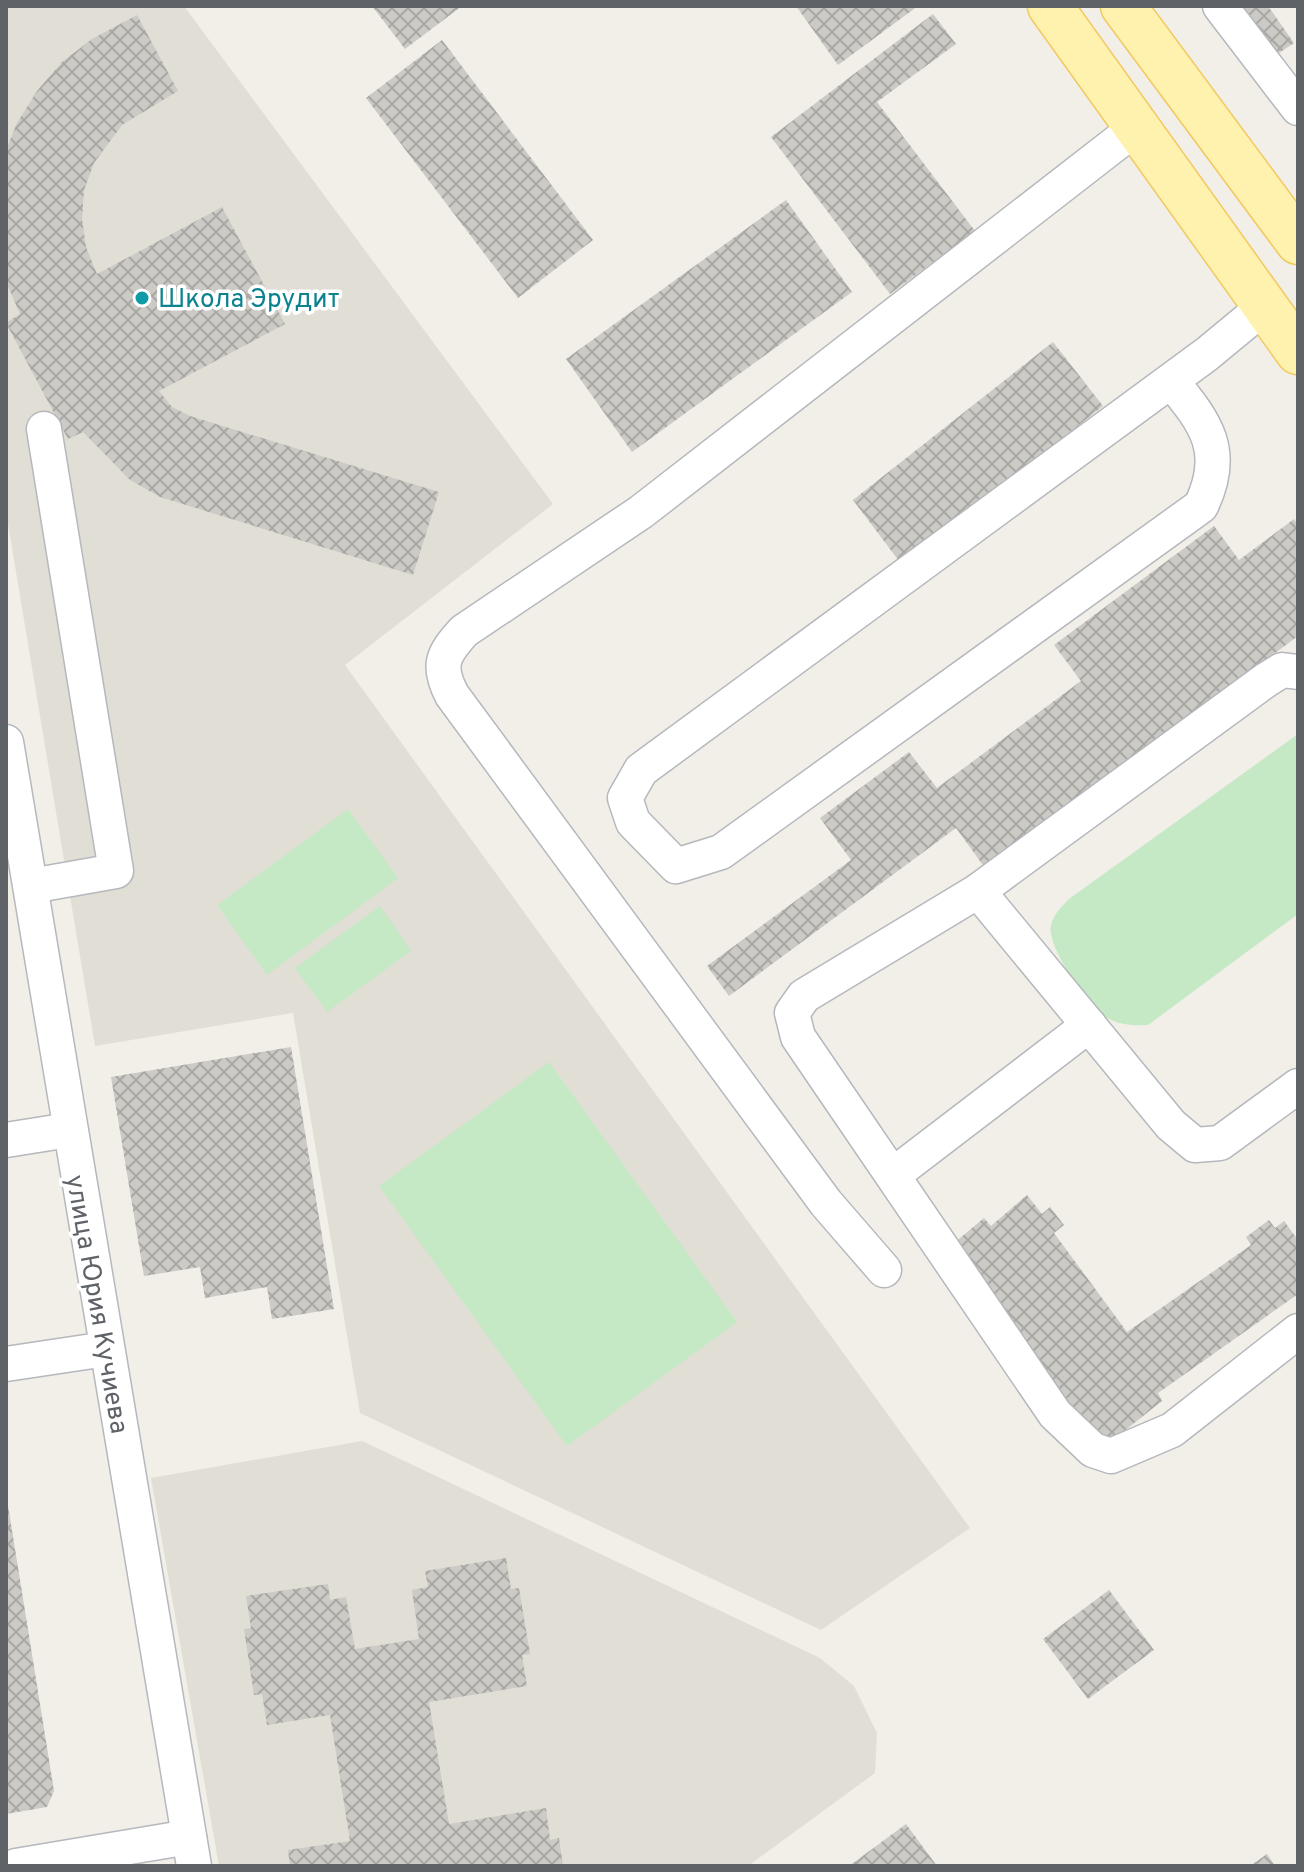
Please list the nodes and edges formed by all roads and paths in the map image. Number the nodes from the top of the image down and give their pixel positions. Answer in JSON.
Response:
{"nodes":[{"id":1,"x":1050,"y":6,"type":"edge"},
{"id":2,"x":1123,"y":6,"type":"edge"},
{"id":3,"x":1220,"y":6,"type":"edge"},
{"id":4,"x":1298,"y":108,"type":"edge"},
{"id":5,"x":1137,"y":127,"type":"junction"},
{"id":6,"x":1298,"y":242,"type":"edge"},
{"id":7,"x":1265,"y":306,"type":"junction"},
{"id":8,"x":1298,"y":352,"type":"edge"},
{"id":9,"x":1171,"y":381,"type":"junction"},
{"id":10,"x":44,"y":429,"type":"dead end"},
{"id":11,"x":1298,"y":672,"type":"edge"},
{"id":12,"x":6,"y":742,"type":"edge"},
{"id":13,"x":31,"y":886,"type":"junction"},
{"id":14,"x":978,"y":891,"type":"junction"},
{"id":15,"x":1089,"y":1025,"type":"junction"},
{"id":16,"x":1298,"y":1086,"type":"edge"},
{"id":17,"x":69,"y":1130,"type":"junction"},
{"id":18,"x":6,"y":1140,"type":"edge"},
{"id":19,"x":893,"y":1175,"type":"junction"},
{"id":20,"x":884,"y":1270,"type":"dead end"},
{"id":21,"x":1298,"y":1331,"type":"edge"},
{"id":22,"x":106,"y":1349,"type":"junction"},
{"id":23,"x":6,"y":1364,"type":"edge"},
{"id":24,"x":192,"y":1851,"type":"edge"},
{"id":25,"x":16,"y":1866,"type":"edge"}],
"edges":[{"from":1,"to":5,"type":"main road"},
{"from":2,"to":6,"type":"main road"},
{"from":3,"to":4,"type":"street"},
{"from":5,"to":7,"type":"main road"},
{"from":5,"to":20,"type":"street"},
{"from":7,"to":8,"type":"main road"},
{"from":7,"to":9,"type":"street"},
{"from":9,"to":9,"type":"street"},
{"from":10,"to":13,"type":"street"},
{"from":11,"to":14,"type":"street"},
{"from":12,"to":13,"type":"street","name":"улица Юрия Кучиева"},
{"from":13,"to":17,"type":"street","name":"улица Юрия Кучиева"},
{"from":14,"to":15,"type":"street"},
{"from":14,"to":19,"type":"street"},
{"from":15,"to":16,"type":"street"},
{"from":15,"to":19,"type":"street"},
{"from":17,"to":18,"type":"street"},
{"from":17,"to":22,"type":"street","name":"улица Юрия Кучиева"},
{"from":19,"to":21,"type":"street"},
{"from":22,"to":23,"type":"street"},
{"from":22,"to":24,"type":"street","name":"улица Юрия Кучиева"},
{"from":24,"to":25,"type":"street"}]}
